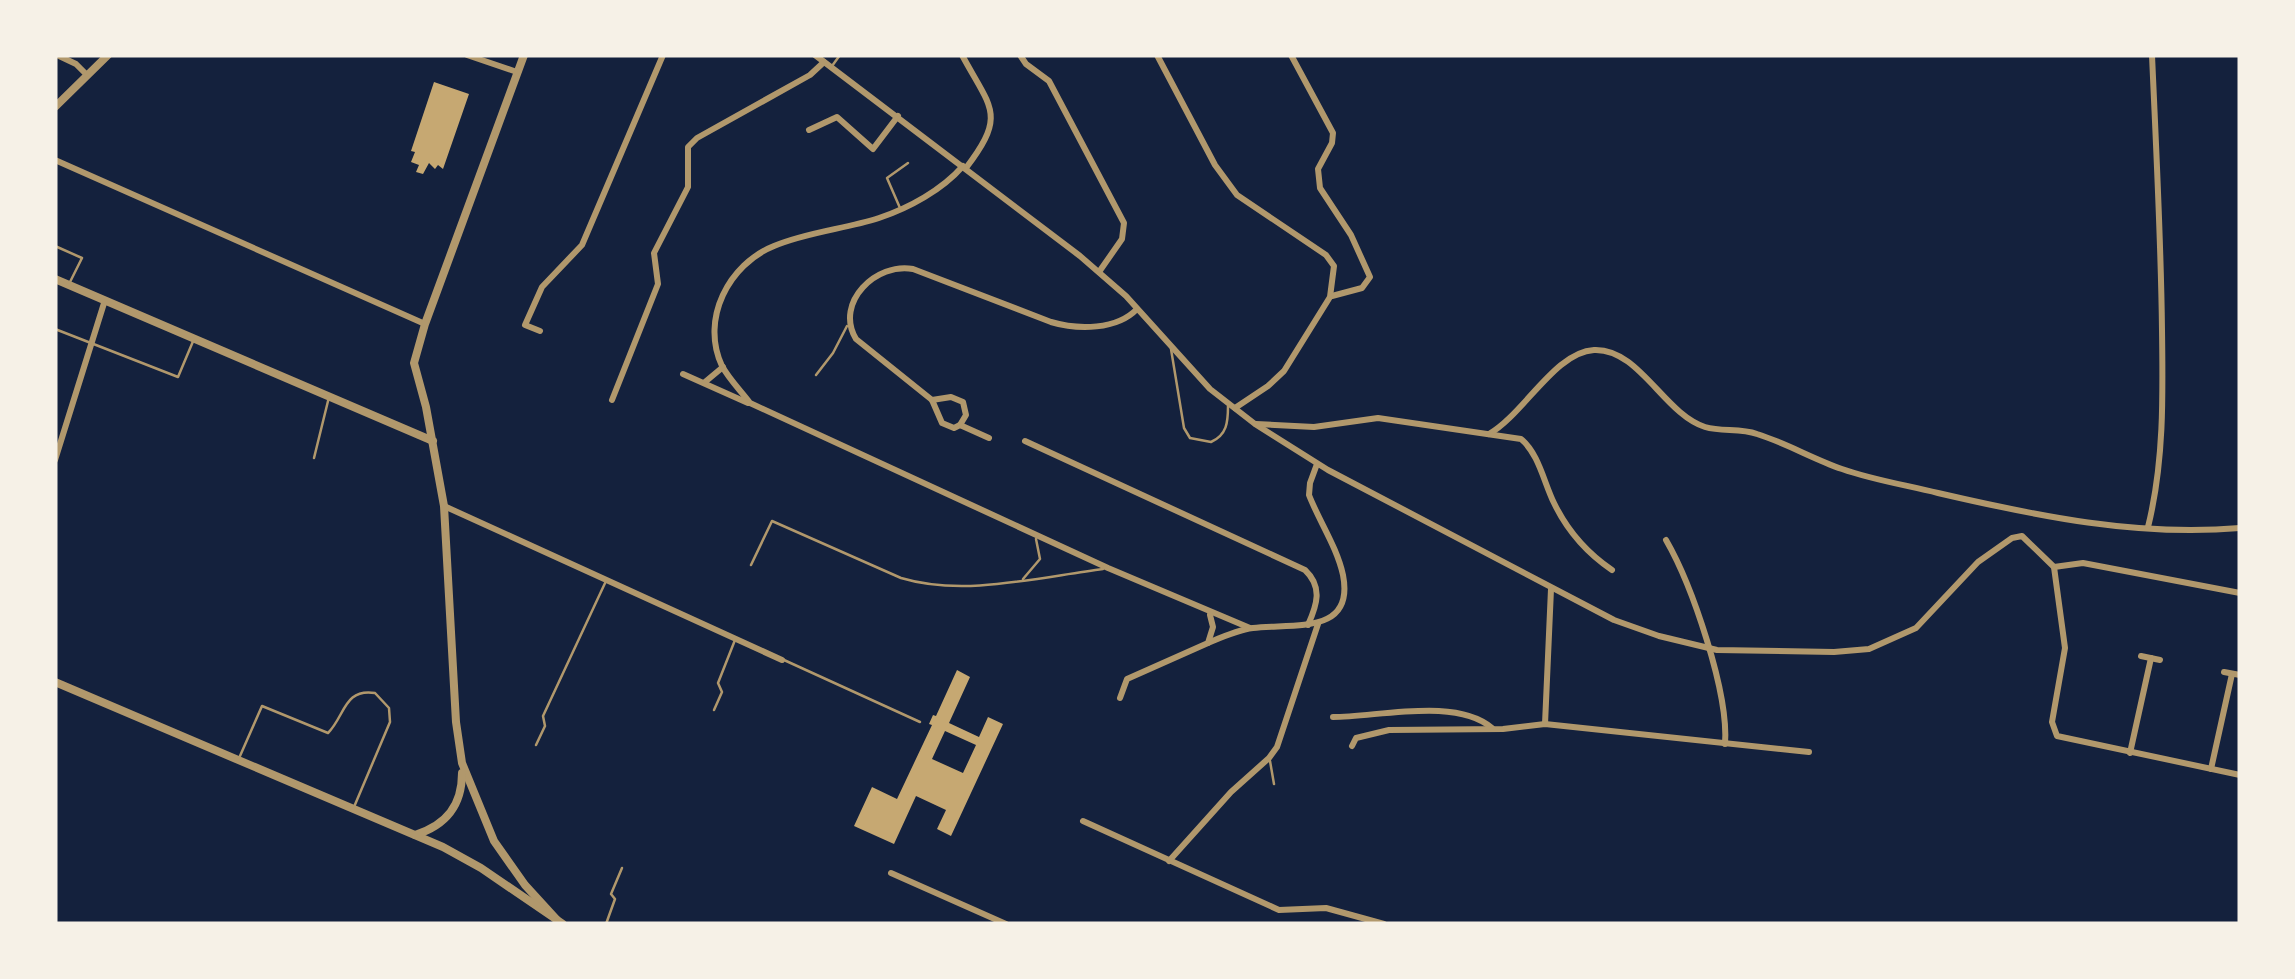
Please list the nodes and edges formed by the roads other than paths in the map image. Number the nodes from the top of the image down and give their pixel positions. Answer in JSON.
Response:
{"nodes":[{"id":1,"x":57,"y":55,"type":"edge"},
{"id":2,"x":108,"y":55,"type":"edge"},
{"id":3,"x":467,"y":55,"type":"edge"},
{"id":4,"x":524,"y":55,"type":"edge"},
{"id":5,"x":663,"y":55,"type":"edge"},
{"id":6,"x":815,"y":55,"type":"edge"},
{"id":7,"x":840,"y":55,"type":"edge"},
{"id":8,"x":962,"y":55,"type":"edge"},
{"id":9,"x":1020,"y":55,"type":"edge"},
{"id":10,"x":1157,"y":55,"type":"edge"},
{"id":11,"x":1291,"y":55,"type":"edge"},
{"id":12,"x":2152,"y":55,"type":"edge"},
{"id":13,"x":828,"y":64,"type":"junction"},
{"id":14,"x":517,"y":72,"type":"junction"},
{"id":15,"x":87,"y":75,"type":"junction"},
{"id":16,"x":55,"y":107,"type":"edge"},
{"id":17,"x":898,"y":116,"type":"junction"},
{"id":18,"x":810,"y":130,"type":"dead end"},
{"id":19,"x":55,"y":160,"type":"edge"},
{"id":20,"x":908,"y":164,"type":"dead end"},
{"id":21,"x":965,"y":167,"type":"junction"},
{"id":22,"x":901,"y":209,"type":"junction"},
{"id":23,"x":55,"y":246,"type":"edge"},
{"id":24,"x":1099,"y":272,"type":"junction"},
{"id":25,"x":55,"y":279,"type":"edge"},
{"id":26,"x":69,"y":285,"type":"junction"},
{"id":27,"x":1330,"y":297,"type":"junction"},
{"id":28,"x":104,"y":300,"type":"junction"},
{"id":29,"x":1137,"y":308,"type":"junction"},
{"id":30,"x":850,"y":320,"type":"junction"},
{"id":31,"x":425,"y":324,"type":"junction"},
{"id":32,"x":55,"y":328,"type":"edge"},
{"id":33,"x":540,"y":331,"type":"dead end"},
{"id":34,"x":195,"y":338,"type":"junction"},
{"id":35,"x":91,"y":344,"type":"junction"},
{"id":36,"x":1171,"y":347,"type":"junction"},
{"id":37,"x":723,"y":367,"type":"junction"},
{"id":38,"x":683,"y":374,"type":"dead end"},
{"id":39,"x":816,"y":375,"type":"dead end"},
{"id":40,"x":704,"y":383,"type":"junction"},
{"id":41,"x":330,"y":396,"type":"junction"},
{"id":42,"x":612,"y":400,"type":"dead end"},
{"id":43,"x":932,"y":400,"type":"junction"},
{"id":44,"x":750,"y":403,"type":"junction"},
{"id":45,"x":1232,"y":406,"type":"junction"},
{"id":46,"x":1255,"y":424,"type":"junction"},
{"id":47,"x":960,"y":426,"type":"junction"},
{"id":48,"x":1489,"y":434,"type":"junction"},
{"id":49,"x":989,"y":438,"type":"dead end"},
{"id":50,"x":433,"y":441,"type":"junction"},
{"id":51,"x":1025,"y":441,"type":"dead end"},
{"id":52,"x":56,"y":454,"type":"edge"},
{"id":53,"x":314,"y":458,"type":"dead end"},
{"id":54,"x":1318,"y":464,"type":"junction"},
{"id":55,"x":444,"y":506,"type":"junction"},
{"id":56,"x":2148,"y":527,"type":"junction"},
{"id":57,"x":2240,"y":528,"type":"edge"},
{"id":58,"x":1034,"y":535,"type":"junction"},
{"id":59,"x":1666,"y":540,"type":"dead end"},
{"id":60,"x":751,"y":565,"type":"dead end"},
{"id":61,"x":2054,"y":567,"type":"junction"},
{"id":62,"x":1108,"y":568,"type":"junction"},
{"id":63,"x":1612,"y":570,"type":"dead end"},
{"id":64,"x":606,"y":580,"type":"junction"},
{"id":65,"x":1022,"y":580,"type":"junction"},
{"id":66,"x":1551,"y":589,"type":"junction"},
{"id":67,"x":2240,"y":593,"type":"edge"},
{"id":68,"x":1210,"y":614,"type":"junction"},
{"id":69,"x":1318,"y":624,"type":"junction"},
{"id":70,"x":1308,"y":625,"type":"junction"},
{"id":71,"x":1250,"y":628,"type":"junction"},
{"id":72,"x":736,"y":639,"type":"junction"},
{"id":73,"x":1208,"y":643,"type":"junction"},
{"id":74,"x":1708,"y":649,"type":"junction"},
{"id":75,"x":2141,"y":656,"type":"dead end"},
{"id":76,"x":2150,"y":658,"type":"junction"},
{"id":77,"x":782,"y":660,"type":"joint"},
{"id":78,"x":2160,"y":660,"type":"dead end"},
{"id":79,"x":2232,"y":674,"type":"edge"},
{"id":80,"x":55,"y":682,"type":"edge"},
{"id":81,"x":1120,"y":698,"type":"dead end"},
{"id":82,"x":714,"y":710,"type":"dead end"},
{"id":83,"x":1333,"y":717,"type":"dead end"},
{"id":84,"x":920,"y":722,"type":"dead end"},
{"id":85,"x":1546,"y":724,"type":"junction"},
{"id":86,"x":1492,"y":729,"type":"junction"},
{"id":87,"x":1725,"y":744,"type":"junction"},
{"id":88,"x":536,"y":745,"type":"dead end"},
{"id":89,"x":1352,"y":746,"type":"dead end"},
{"id":90,"x":1809,"y":752,"type":"dead end"},
{"id":91,"x":2130,"y":752,"type":"junction"},
{"id":92,"x":1269,"y":758,"type":"junction"},
{"id":93,"x":239,"y":760,"type":"junction"},
{"id":94,"x":462,"y":763,"type":"junction"},
{"id":95,"x":2211,"y":769,"type":"junction"},
{"id":96,"x":2240,"y":776,"type":"edge"},
{"id":97,"x":1274,"y":784,"type":"dead end"},
{"id":98,"x":353,"y":808,"type":"junction"},
{"id":99,"x":1083,"y":821,"type":"dead end"},
{"id":100,"x":416,"y":834,"type":"junction"},
{"id":101,"x":1169,"y":860,"type":"junction"},
{"id":102,"x":622,"y":868,"type":"dead end"},
{"id":103,"x":892,"y":873,"type":"dead end"},
{"id":104,"x":560,"y":922,"type":"edge"},
{"id":105,"x":606,"y":924,"type":"edge"},
{"id":106,"x":1006,"y":924,"type":"edge"},
{"id":107,"x":1384,"y":924,"type":"edge"}],
"edges":[{"from":1,"to":15,"type":"street"},
{"from":2,"to":15,"type":"street"},
{"from":3,"to":14,"type":"street"},
{"from":4,"to":14,"type":"street"},
{"from":5,"to":33,"type":"street"},
{"from":6,"to":13,"type":"street"},
{"from":7,"to":13,"type":"lane"},
{"from":8,"to":21,"type":"street"},
{"from":9,"to":24,"type":"street"},
{"from":10,"to":27,"type":"street"},
{"from":11,"to":27,"type":"street"},
{"from":12,"to":56,"type":"street"},
{"from":13,"to":17,"type":"street"},
{"from":13,"to":42,"type":"street"},
{"from":14,"to":31,"type":"street"},
{"from":15,"to":16,"type":"street"},
{"from":17,"to":18,"type":"street"},
{"from":17,"to":21,"type":"street"},
{"from":19,"to":31,"type":"street"},
{"from":20,"to":22,"type":"lane"},
{"from":21,"to":22,"type":"street"},
{"from":21,"to":24,"type":"street"},
{"from":22,"to":37,"type":"street"},
{"from":23,"to":26,"type":"lane"},
{"from":24,"to":29,"type":"street"},
{"from":25,"to":26,"type":"street"},
{"from":26,"to":28,"type":"street"},
{"from":27,"to":45,"type":"street"},
{"from":28,"to":34,"type":"street"},
{"from":28,"to":35,"type":"street"},
{"from":29,"to":30,"type":"street"},
{"from":29,"to":36,"type":"street"},
{"from":30,"to":39,"type":"lane"},
{"from":30,"to":43,"type":"street"},
{"from":31,"to":50,"type":"street"},
{"from":32,"to":35,"type":"lane"},
{"from":34,"to":35,"type":"lane"},
{"from":34,"to":41,"type":"street"},
{"from":35,"to":52,"type":"street"},
{"from":36,"to":45,"type":"street"},
{"from":36,"to":45,"type":"lane"},
{"from":37,"to":40,"type":"street"},
{"from":37,"to":44,"type":"street"},
{"from":38,"to":40,"type":"street"},
{"from":40,"to":44,"type":"street"},
{"from":41,"to":50,"type":"street"},
{"from":41,"to":53,"type":"lane"},
{"from":43,"to":47,"type":"street"},
{"from":43,"to":47,"type":"street"},
{"from":44,"to":58,"type":"street"},
{"from":45,"to":46,"type":"street"},
{"from":46,"to":48,"type":"street"},
{"from":46,"to":54,"type":"street"},
{"from":47,"to":49,"type":"street"},
{"from":48,"to":56,"type":"street"},
{"from":48,"to":63,"type":"street"},
{"from":50,"to":55,"type":"street"},
{"from":51,"to":70,"type":"street"},
{"from":54,"to":66,"type":"street"},
{"from":54,"to":69,"type":"street"},
{"from":55,"to":64,"type":"street"},
{"from":55,"to":94,"type":"street"},
{"from":56,"to":57,"type":"street"},
{"from":58,"to":62,"type":"street"},
{"from":58,"to":65,"type":"lane"},
{"from":59,"to":74,"type":"street"},
{"from":60,"to":65,"type":"lane"},
{"from":61,"to":67,"type":"street"},
{"from":61,"to":74,"type":"street"},
{"from":61,"to":91,"type":"street"},
{"from":62,"to":65,"type":"lane"},
{"from":62,"to":68,"type":"street"},
{"from":64,"to":72,"type":"street"},
{"from":64,"to":88,"type":"lane"},
{"from":66,"to":74,"type":"street"},
{"from":66,"to":85,"type":"street"},
{"from":68,"to":71,"type":"street"},
{"from":68,"to":73,"type":"street"},
{"from":69,"to":70,"type":"street"},
{"from":69,"to":92,"type":"street"},
{"from":70,"to":71,"type":"street"},
{"from":71,"to":73,"type":"street"},
{"from":72,"to":77,"type":"street"},
{"from":72,"to":82,"type":"lane"},
{"from":73,"to":81,"type":"street"},
{"from":74,"to":87,"type":"street"},
{"from":75,"to":76,"type":"street"},
{"from":76,"to":78,"type":"street"},
{"from":76,"to":91,"type":"street"},
{"from":77,"to":84,"type":"lane"},
{"from":79,"to":95,"type":"street"},
{"from":80,"to":93,"type":"street"},
{"from":83,"to":86,"type":"street"},
{"from":85,"to":86,"type":"street"},
{"from":85,"to":87,"type":"street"},
{"from":86,"to":89,"type":"street"},
{"from":87,"to":90,"type":"street"},
{"from":91,"to":95,"type":"street"},
{"from":92,"to":97,"type":"lane"},
{"from":92,"to":101,"type":"street"},
{"from":93,"to":98,"type":"street"},
{"from":93,"to":98,"type":"lane"},
{"from":94,"to":100,"type":"street"},
{"from":94,"to":104,"type":"street"},
{"from":95,"to":96,"type":"street"},
{"from":98,"to":100,"type":"street"},
{"from":99,"to":101,"type":"street"},
{"from":100,"to":104,"type":"street"},
{"from":101,"to":107,"type":"street"},
{"from":102,"to":105,"type":"lane"},
{"from":103,"to":106,"type":"street"}]}
